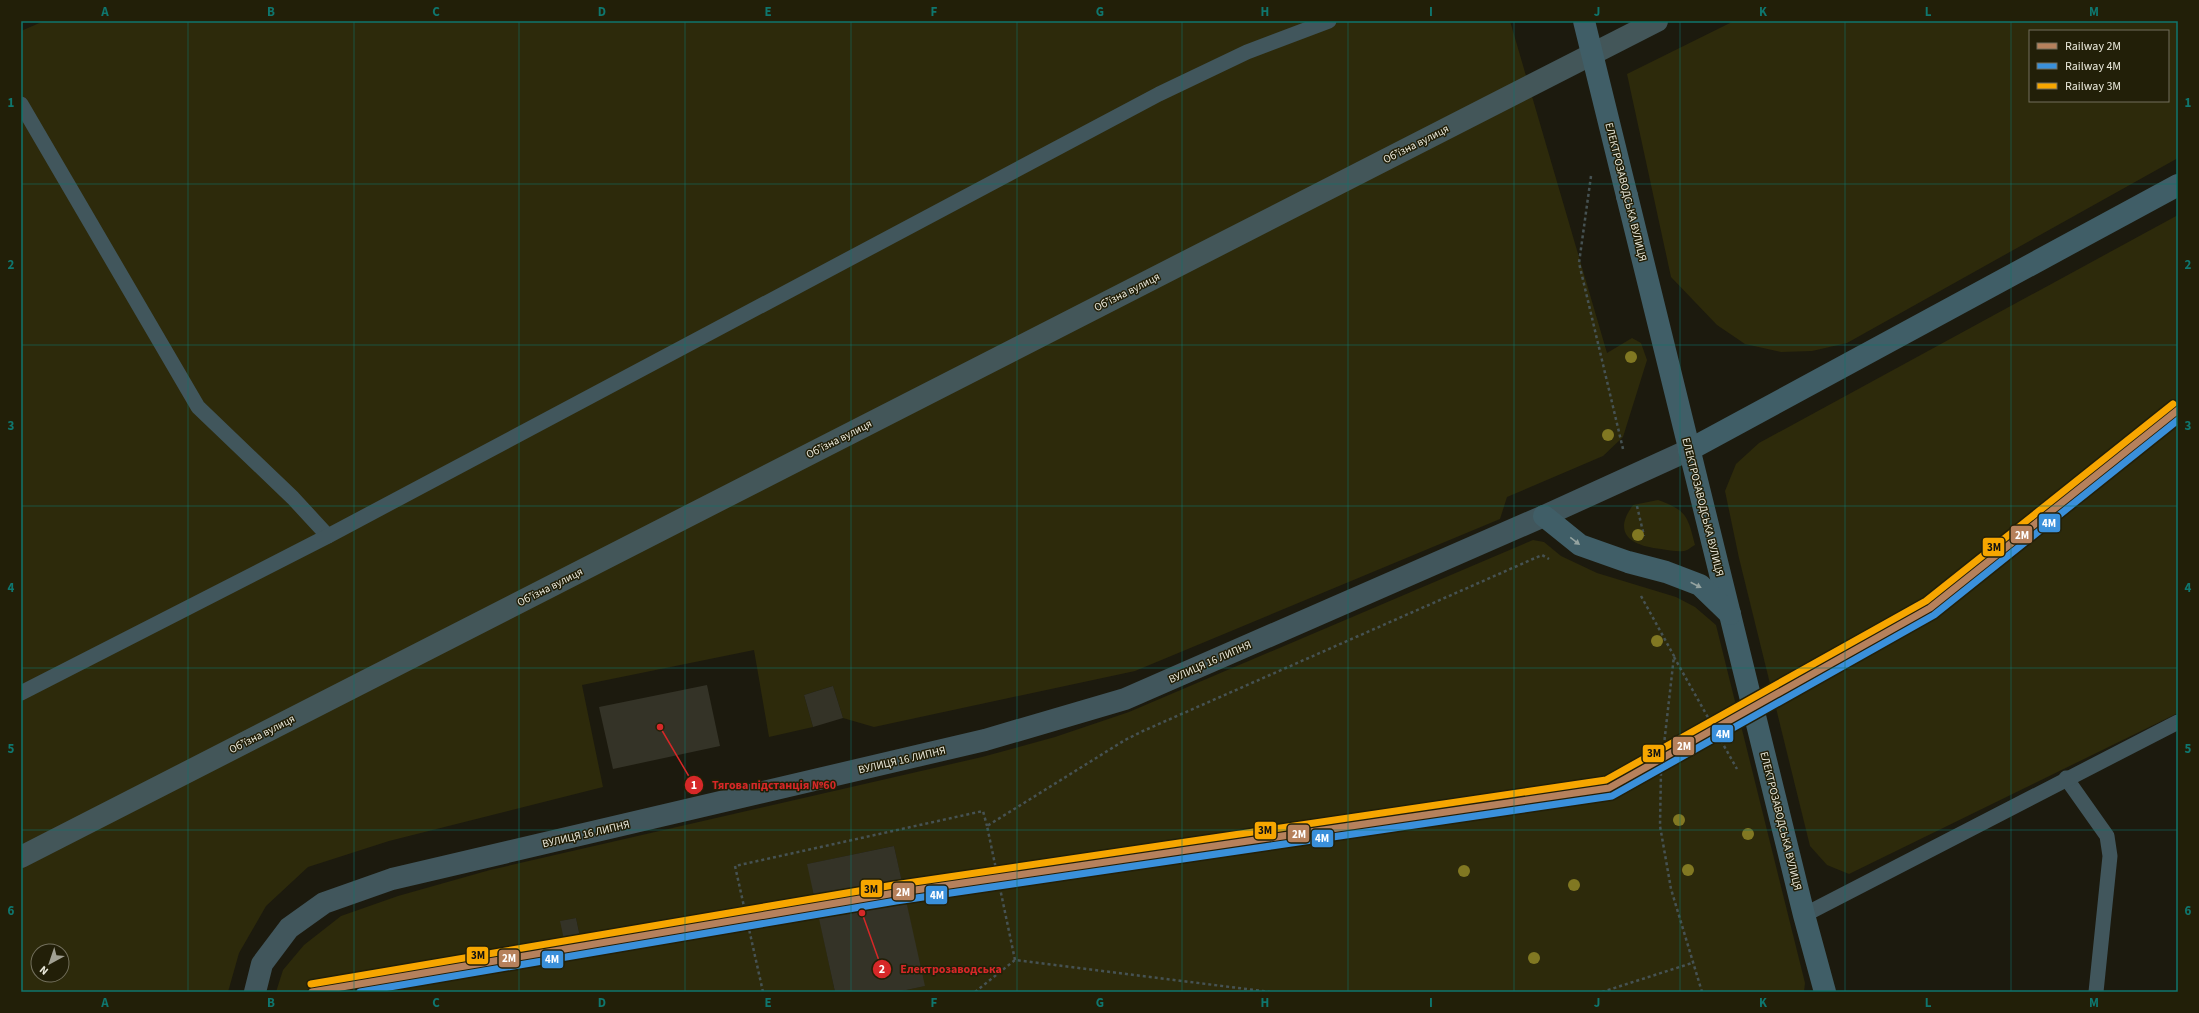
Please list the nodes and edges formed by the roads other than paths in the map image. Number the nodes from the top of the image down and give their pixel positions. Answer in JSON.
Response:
{"nodes":[{"id":1,"x":1329,"y":21,"type":"edge"},
{"id":2,"x":1584,"y":21,"type":"edge"},
{"id":3,"x":1657,"y":21,"type":"edge"},
{"id":4,"x":21,"y":104,"type":"edge"},
{"id":5,"x":2178,"y":185,"type":"edge"},
{"id":6,"x":1689,"y":450,"type":"junction"},
{"id":7,"x":1544,"y":516,"type":"junction"},
{"id":8,"x":328,"y":536,"type":"junction"},
{"id":9,"x":1730,"y":614,"type":"junction"},
{"id":10,"x":21,"y":693,"type":"edge"},
{"id":11,"x":2178,"y":722,"type":"edge"},
{"id":12,"x":2066,"y":778,"type":"junction"},
{"id":13,"x":21,"y":857,"type":"edge"},
{"id":14,"x":1804,"y":915,"type":"junction"},
{"id":15,"x":255,"y":992,"type":"edge"},
{"id":16,"x":1825,"y":992,"type":"edge"},
{"id":17,"x":2096,"y":992,"type":"edge"}],
"edges":[{"from":1,"to":8,"type":"lane"},
{"from":2,"to":6,"type":"main road","name":"ЕЛЕКТРОЗАВОДСЬКА ВУЛИЦЯ","bridge":true},
{"from":3,"to":13,"type":"main road","name":"Обʼїзна вулиця"},
{"from":4,"to":8,"type":"lane"},
{"from":5,"to":6,"type":"main road"},
{"from":6,"to":7,"type":"street","name":"ВУЛИЦЯ 16 ЛИПНЯ"},
{"from":6,"to":9,"type":"main road","name":"ЕЛЕКТРОЗАВОДСЬКА ВУЛИЦЯ"},
{"from":7,"to":9,"type":"main road","one_way":true},
{"from":7,"to":15,"type":"street","name":"ВУЛИЦЯ 16 ЛИПНЯ"},
{"from":8,"to":10,"type":"lane"},
{"from":9,"to":14,"type":"main road","name":"ЕЛЕКТРОЗАВОДСЬКА ВУЛИЦЯ"},
{"from":11,"to":12,"type":"lane"},
{"from":12,"to":14,"type":"lane"},
{"from":12,"to":17,"type":"lane"},
{"from":14,"to":16,"type":"main road","name":"ЕЛЕКТРОЗАВОДСЬКА ВУЛИЦЯ"}]}
